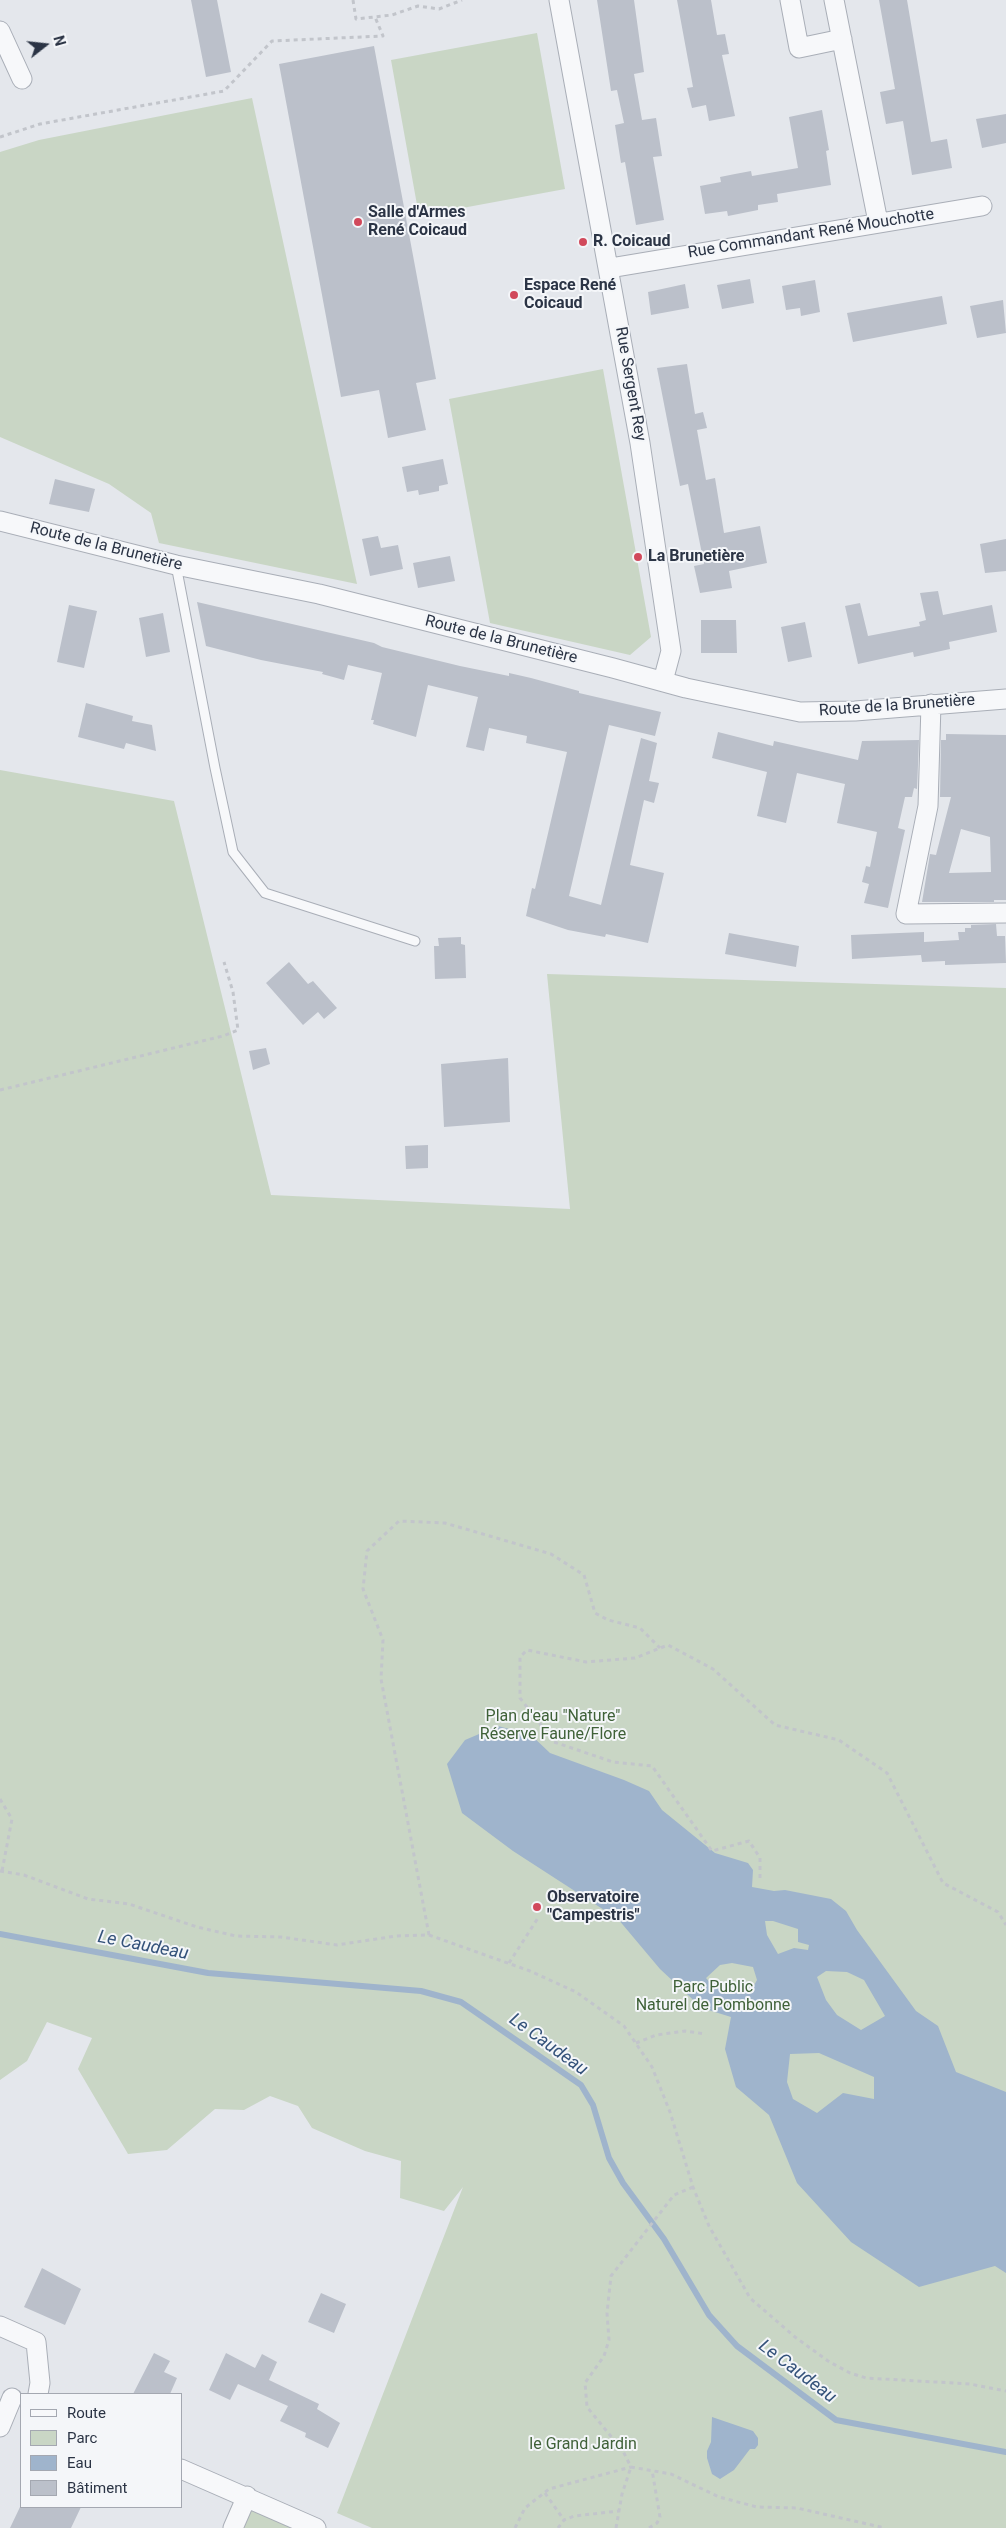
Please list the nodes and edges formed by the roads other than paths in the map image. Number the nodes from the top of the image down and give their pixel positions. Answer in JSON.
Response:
{"nodes":[{"id":1,"x":559,"y":0,"type":"edge"},
{"id":2,"x":790,"y":0,"type":"edge"},
{"id":3,"x":834,"y":0,"type":"edge"},
{"id":4,"x":0,"y":31,"type":"edge"},
{"id":5,"x":842,"y":39,"type":"junction"},
{"id":6,"x":22,"y":79,"type":"dead end"},
{"id":7,"x":982,"y":206,"type":"dead end"},
{"id":8,"x":878,"y":222,"type":"junction"},
{"id":9,"x":610,"y":268,"type":"junction"},
{"id":10,"x":0,"y":521,"type":"edge"},
{"id":11,"x":176,"y":565,"type":"junction"},
{"id":12,"x":663,"y":680,"type":"junction"},
{"id":13,"x":1006,"y":699,"type":"edge"},
{"id":14,"x":931,"y":704,"type":"junction"},
{"id":15,"x":1006,"y":913,"type":"edge"},
{"id":16,"x":415,"y":941,"type":"dead end"},
{"id":17,"x":0,"y":2326,"type":"edge"},
{"id":18,"x":38,"y":2393,"type":"edge"},
{"id":19,"x":11,"y":2397,"type":"edge"},
{"id":20,"x":0,"y":2427,"type":"edge"},
{"id":21,"x":182,"y":2468,"type":"edge"},
{"id":22,"x":247,"y":2496,"type":"junction"},
{"id":23,"x":233,"y":2528,"type":"edge"},
{"id":24,"x":316,"y":2528,"type":"edge"}],
"edges":[{"from":1,"to":9,"type":"street","name":"Rue Sergent Rey"},
{"from":2,"to":5,"type":"street"},
{"from":3,"to":5,"type":"street"},
{"from":4,"to":6,"type":"street"},
{"from":5,"to":8,"type":"street"},
{"from":7,"to":8,"type":"street","name":"Rue Commandant René Mouchotte"},
{"from":8,"to":9,"type":"street","name":"Rue Commandant René Mouchotte"},
{"from":9,"to":12,"type":"street","name":"Rue Sergent Rey"},
{"from":10,"to":11,"type":"street","name":"Route de la Brunetière"},
{"from":11,"to":12,"type":"street","name":"Route de la Brunetière"},
{"from":11,"to":16,"type":"lane"},
{"from":12,"to":14,"type":"street","name":"Route de la Brunetière"},
{"from":13,"to":14,"type":"street","name":"Route de la Brunetière"},
{"from":14,"to":15,"type":"street"},
{"from":17,"to":18,"type":"street"},
{"from":19,"to":20,"type":"street"},
{"from":21,"to":22,"type":"street"},
{"from":22,"to":23,"type":"street"},
{"from":22,"to":24,"type":"street"}]}
